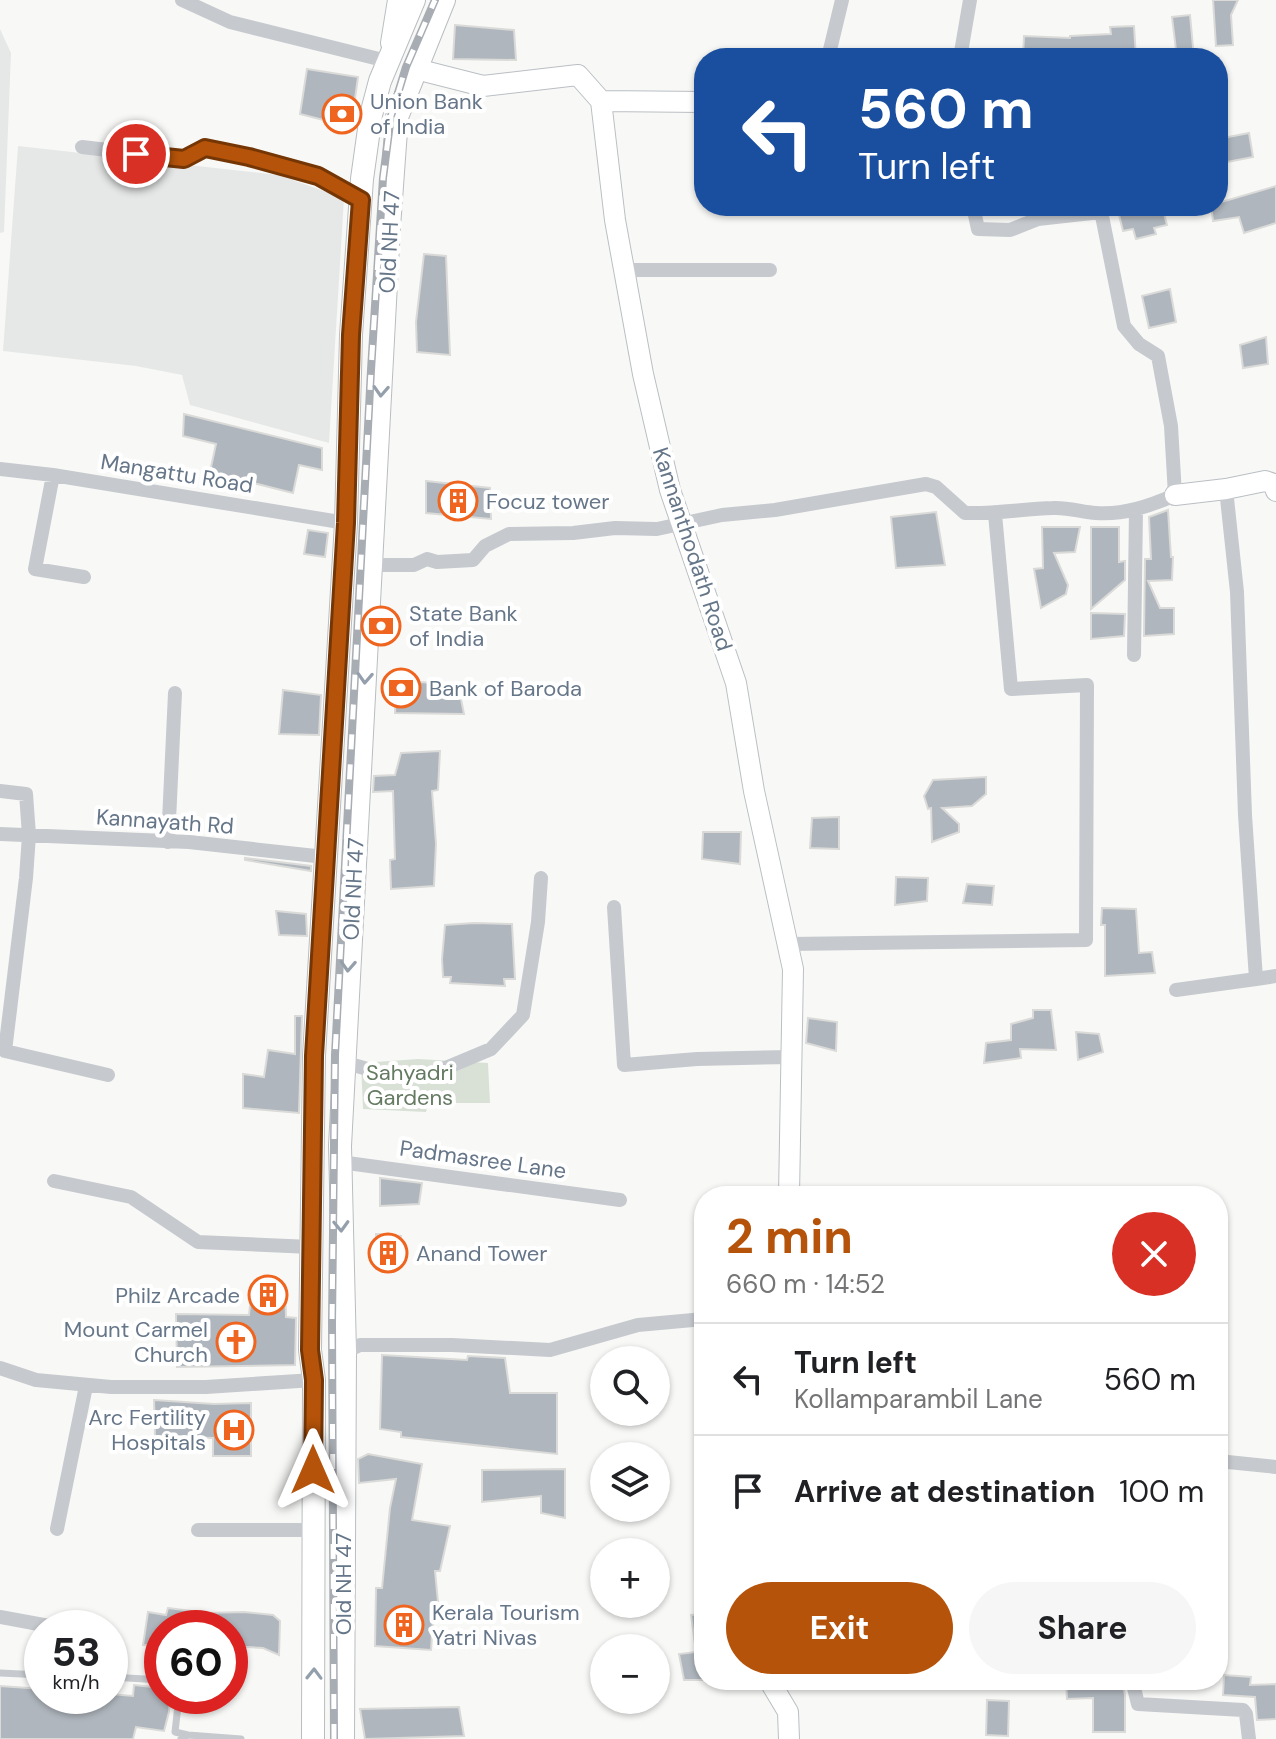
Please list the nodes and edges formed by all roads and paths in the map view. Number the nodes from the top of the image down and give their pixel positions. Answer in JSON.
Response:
{"nodes":[{"id":1,"x":182,"y":0,"type":"edge"},
{"id":2,"x":398,"y":0,"type":"edge"},
{"id":3,"x":414,"y":0,"type":"edge"},
{"id":4,"x":444,"y":0,"type":"edge"},
{"id":5,"x":842,"y":0,"type":"edge"},
{"id":6,"x":970,"y":0,"type":"edge"},
{"id":7,"x":830,"y":48,"type":"edge"},
{"id":8,"x":962,"y":48,"type":"edge"},
{"id":9,"x":387,"y":61,"type":"junction"},
{"id":10,"x":416,"y":69,"type":"junction"},
{"id":11,"x":601,"y":101,"type":"junction"},
{"id":12,"x":694,"y":102,"type":"edge"},
{"id":13,"x":82,"y":147,"type":"dead end"},
{"id":14,"x":361,"y":200,"type":"junction"},
{"id":15,"x":975,"y":216,"type":"edge"},
{"id":16,"x":1057,"y":216,"type":"edge"},
{"id":17,"x":1101,"y":216,"type":"edge"},
{"id":18,"x":624,"y":270,"type":"junction"},
{"id":19,"x":770,"y":270,"type":"dead end"},
{"id":20,"x":351,"y":335,"type":"junction"},
{"id":21,"x":384,"y":337,"type":"junction"},
{"id":22,"x":0,"y":469,"type":"edge"},
{"id":23,"x":53,"y":475,"type":"junction"},
{"id":24,"x":1226,"y":489,"type":"junction"},
{"id":25,"x":1276,"y":491,"type":"edge"},
{"id":26,"x":1175,"y":495,"type":"junction"},
{"id":27,"x":1136,"y":509,"type":"junction"},
{"id":28,"x":995,"y":514,"type":"junction"},
{"id":29,"x":346,"y":523,"type":"junction"},
{"id":30,"x":681,"y":523,"type":"junction"},
{"id":31,"x":372,"y":565,"type":"junction"},
{"id":32,"x":84,"y":577,"type":"dead end"},
{"id":33,"x":1134,"y":655,"type":"dead end"},
{"id":34,"x":175,"y":693,"type":"dead end"},
{"id":35,"x":0,"y":791,"type":"edge"},
{"id":36,"x":0,"y":834,"type":"edge"},
{"id":37,"x":29,"y":835,"type":"junction"},
{"id":38,"x":168,"y":842,"type":"junction"},
{"id":39,"x":325,"y":857,"type":"junction"},
{"id":40,"x":541,"y":878,"type":"dead end"},
{"id":41,"x":614,"y":907,"type":"dead end"},
{"id":42,"x":788,"y":944,"type":"junction"},
{"id":43,"x":1276,"y":976,"type":"edge"},
{"id":44,"x":1256,"y":979,"type":"junction"},
{"id":45,"x":1176,"y":990,"type":"dead end"},
{"id":46,"x":791,"y":1057,"type":"junction"},
{"id":47,"x":343,"y":1062,"type":"junction"},
{"id":48,"x":108,"y":1075,"type":"dead end"},
{"id":49,"x":313,"y":1144,"type":"junction"},
{"id":50,"x":340,"y":1154,"type":"junction"},
{"id":51,"x":54,"y":1181,"type":"dead end"},
{"id":52,"x":789,"y":1186,"type":"edge"},
{"id":53,"x":620,"y":1200,"type":"dead end"},
{"id":54,"x":311,"y":1247,"type":"junction"},
{"id":55,"x":694,"y":1320,"type":"edge"},
{"id":56,"x":345,"y":1352,"type":"junction"},
{"id":57,"x":0,"y":1368,"type":"edge"},
{"id":58,"x":314,"y":1380,"type":"junction"},
{"id":59,"x":86,"y":1386,"type":"junction"},
{"id":60,"x":1228,"y":1462,"type":"edge"},
{"id":61,"x":1276,"y":1467,"type":"edge"},
{"id":62,"x":57,"y":1529,"type":"dead end"},
{"id":63,"x":198,"y":1530,"type":"dead end"},
{"id":64,"x":313,"y":1530,"type":"junction"},
{"id":65,"x":0,"y":1617,"type":"edge"},
{"id":66,"x":24,"y":1621,"type":"edge"},
{"id":67,"x":0,"y":1673,"type":"edge"},
{"id":68,"x":24,"y":1674,"type":"edge"},
{"id":69,"x":775,"y":1690,"type":"edge"},
{"id":70,"x":1134,"y":1690,"type":"edge"},
{"id":71,"x":177,"y":1714,"type":"edge"},
{"id":72,"x":184,"y":1737,"type":"edge"},
{"id":73,"x":241,"y":1739,"type":"edge"},
{"id":74,"x":313,"y":1739,"type":"edge"},
{"id":75,"x":343,"y":1739,"type":"edge"},
{"id":76,"x":789,"y":1739,"type":"edge"},
{"id":77,"x":1249,"y":1739,"type":"edge"}],
"edges":[{"from":1,"to":9,"type":"street"},
{"from":2,"to":9,"type":"street"},
{"from":3,"to":9,"type":"main road","name":"Old NH 47"},
{"from":4,"to":10,"type":"main road","name":"Old NH 47"},
{"from":5,"to":7,"type":"street"},
{"from":6,"to":8,"type":"street"},
{"from":9,"to":14,"type":"main road","name":"Old NH 47"},
{"from":10,"to":11,"type":"street"},
{"from":10,"to":21,"type":"main road","name":"Old NH 47"},
{"from":11,"to":12,"type":"street"},
{"from":11,"to":18,"type":"street","name":"Kannanthodath Road"},
{"from":13,"to":14,"type":"street"},
{"from":14,"to":20,"type":"main road","name":"Old NH 47"},
{"from":15,"to":16,"type":"street"},
{"from":17,"to":26,"type":"street"},
{"from":18,"to":19,"type":"street"},
{"from":18,"to":30,"type":"street","name":"Kannanthodath Road"},
{"from":20,"to":21,"type":"main road"},
{"from":20,"to":29,"type":"main road","name":"Old NH 47"},
{"from":21,"to":31,"type":"main road","name":"Old NH 47","one_way":true},
{"from":22,"to":23,"type":"street","name":"Mangattu Road"},
{"from":23,"to":29,"type":"street","name":"Mangattu Road"},
{"from":23,"to":32,"type":"street"},
{"from":24,"to":25,"type":"street"},
{"from":24,"to":26,"type":"street"},
{"from":24,"to":44,"type":"street"},
{"from":26,"to":27,"type":"street"},
{"from":27,"to":28,"type":"street"},
{"from":27,"to":33,"type":"street"},
{"from":28,"to":30,"type":"street"},
{"from":28,"to":42,"type":"street"},
{"from":29,"to":39,"type":"main road","name":"Old NH 47"},
{"from":30,"to":31,"type":"street"},
{"from":30,"to":42,"type":"street","name":"Kannanthodath Road"},
{"from":31,"to":47,"type":"main road","name":"Old NH 47","one_way":true},
{"from":34,"to":38,"type":"street"},
{"from":35,"to":37,"type":"street"},
{"from":36,"to":37,"type":"street","name":"Kannayath Rd"},
{"from":37,"to":38,"type":"street","name":"Kannayath Rd"},
{"from":37,"to":48,"type":"street"},
{"from":38,"to":39,"type":"street","name":"Kannayath Rd"},
{"from":39,"to":49,"type":"main road","name":"Old NH 47"},
{"from":40,"to":47,"type":"street"},
{"from":41,"to":46,"type":"street"},
{"from":42,"to":46,"type":"street","name":"Kannanthodath Road"},
{"from":43,"to":44,"type":"street"},
{"from":44,"to":45,"type":"street"},
{"from":46,"to":52,"type":"street","name":"Kannanthodath Road"},
{"from":47,"to":50,"type":"main road","name":"Old NH 47"},
{"from":49,"to":50,"type":"main road"},
{"from":49,"to":54,"type":"main road","name":"Old NH 47"},
{"from":50,"to":53,"type":"street","name":"Padmasree Lane"},
{"from":50,"to":56,"type":"main road","name":"Old NH 47","one_way":true},
{"from":51,"to":54,"type":"street"},
{"from":54,"to":58,"type":"main road","name":"Old NH 47"},
{"from":55,"to":56,"type":"street"},
{"from":56,"to":75,"type":"main road","name":"Old NH 47"},
{"from":57,"to":59,"type":"street"},
{"from":58,"to":59,"type":"street"},
{"from":58,"to":64,"type":"main road","name":"Old NH 47"},
{"from":59,"to":62,"type":"street"},
{"from":60,"to":61,"type":"street"},
{"from":63,"to":64,"type":"street"},
{"from":74,"to":64,"type":"main road","name":"Old NH 47","one_way":true},
{"from":65,"to":66,"type":"street"},
{"from":67,"to":68,"type":"lane"},
{"from":69,"to":76,"type":"street"},
{"from":70,"to":77,"type":"street"},
{"from":71,"to":72,"type":"lane"},
{"from":72,"to":73,"type":"lane"}]}
